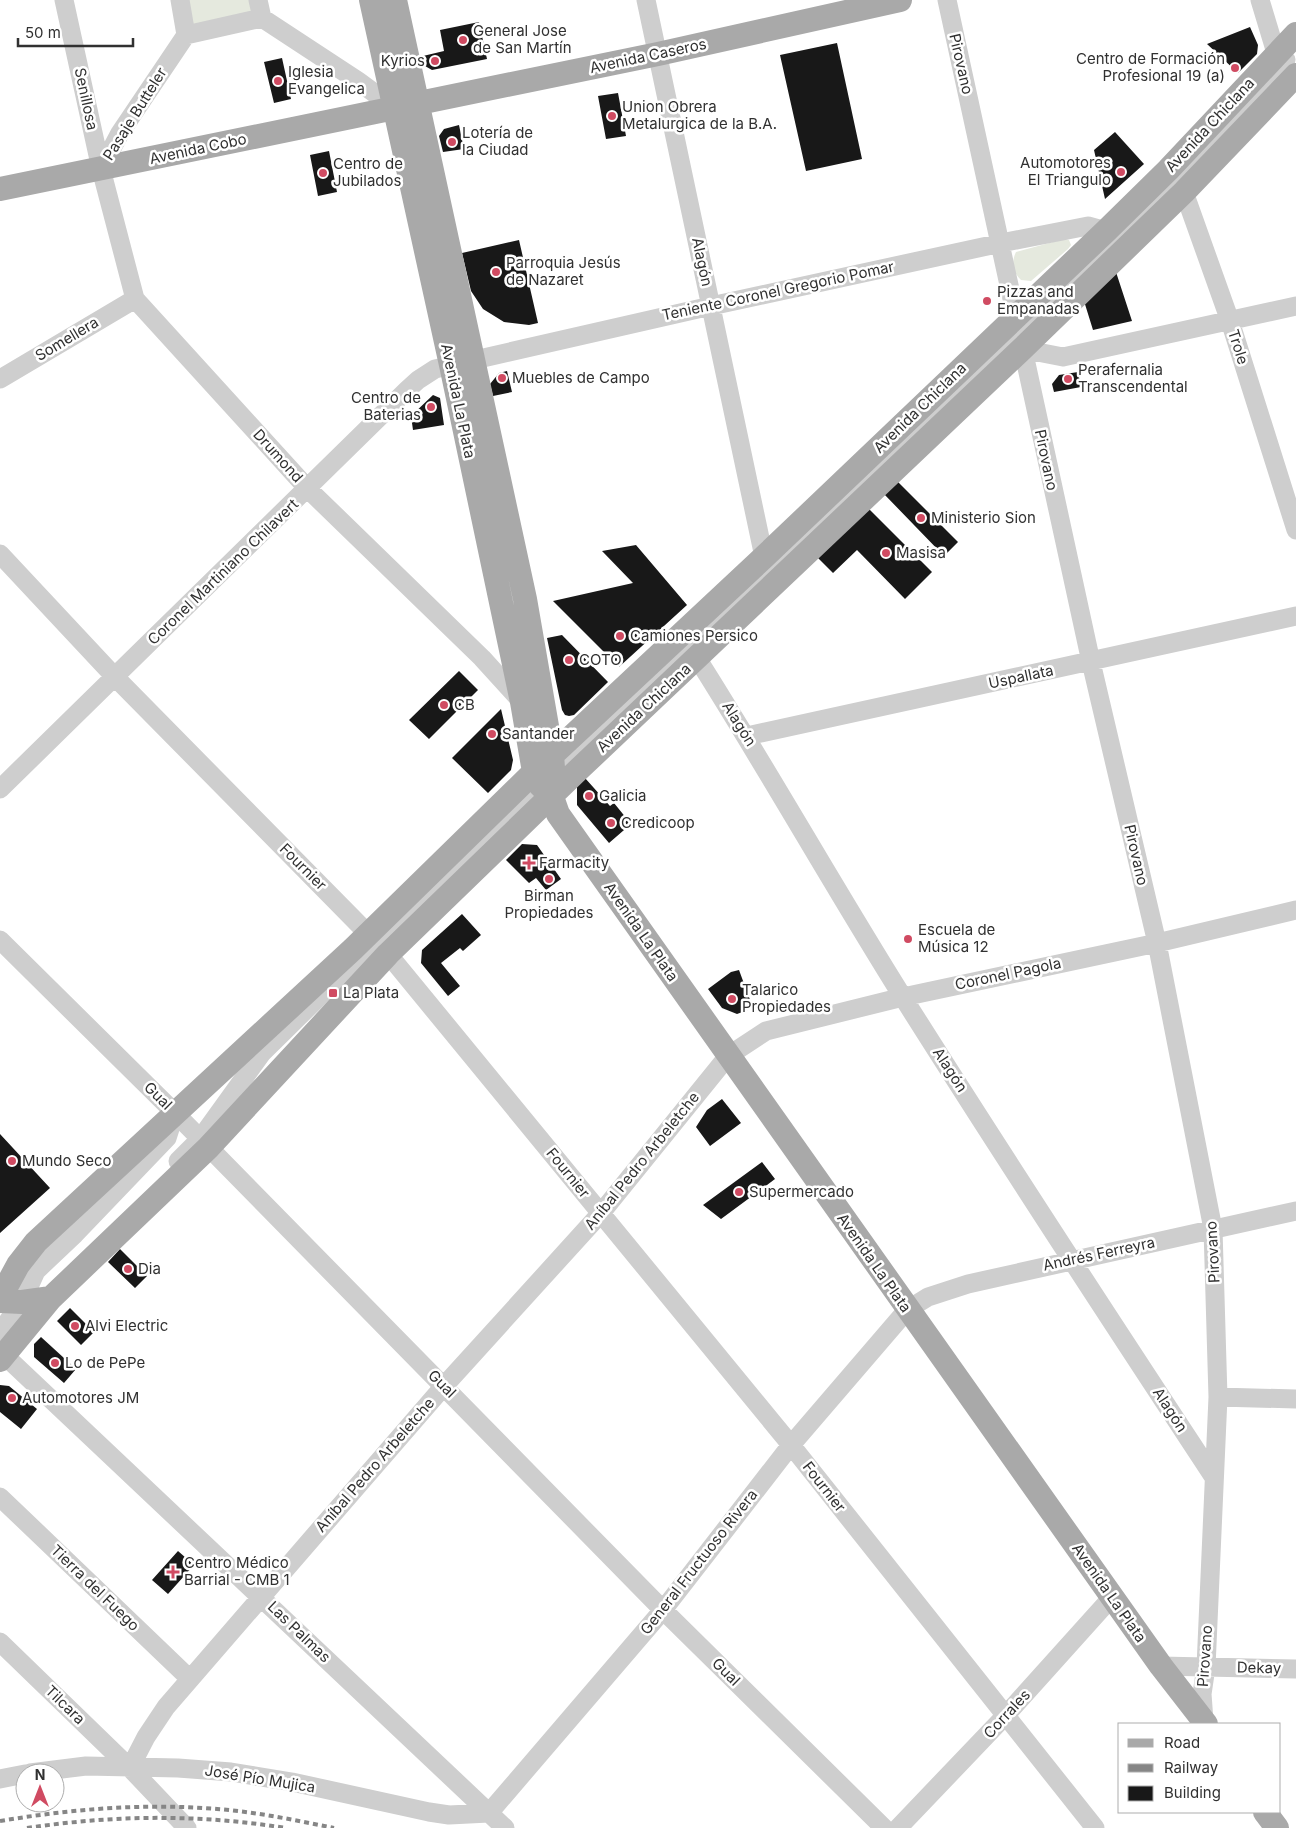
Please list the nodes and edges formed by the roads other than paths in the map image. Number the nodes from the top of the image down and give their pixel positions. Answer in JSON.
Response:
{"nodes":[{"id":1,"x":64,"y":0,"type":"edge"},
{"id":2,"x":180,"y":0,"type":"edge"},
{"id":3,"x":370,"y":0,"type":"edge"},
{"id":4,"x":396,"y":0,"type":"edge"},
{"id":5,"x":646,"y":0,"type":"edge"},
{"id":6,"x":900,"y":0,"type":"edge"},
{"id":7,"x":948,"y":0,"type":"edge"},
{"id":8,"x":1260,"y":0,"type":"edge"},
{"id":9,"x":260,"y":9,"type":"edge"},
{"id":10,"x":1296,"y":34,"type":"edge"},
{"id":11,"x":186,"y":35,"type":"junction"},
{"id":12,"x":1286,"y":51,"type":"edge"},
{"id":13,"x":658,"y":54,"type":"junction"},
{"id":14,"x":1296,"y":75,"type":"edge"},
{"id":15,"x":419,"y":104,"type":"junction"},
{"id":16,"x":396,"y":109,"type":"junction"},
{"id":17,"x":101,"y":169,"type":"junction"},
{"id":18,"x":1176,"y":182,"type":"junction"},
{"id":19,"x":0,"y":190,"type":"edge"},
{"id":20,"x":1106,"y":231,"type":"junction"},
{"id":21,"x":1001,"y":243,"type":"junction"},
{"id":22,"x":135,"y":299,"type":"junction"},
{"id":23,"x":711,"y":306,"type":"junction"},
{"id":24,"x":1296,"y":306,"type":"edge"},
{"id":25,"x":1230,"y":321,"type":"junction"},
{"id":26,"x":1019,"y":333,"type":"junction"},
{"id":27,"x":474,"y":359,"type":"junction"},
{"id":28,"x":451,"y":365,"type":"junction"},
{"id":29,"x":0,"y":379,"type":"edge"},
{"id":30,"x":308,"y":489,"type":"junction"},
{"id":31,"x":1296,"y":530,"type":"edge"},
{"id":32,"x":0,"y":554,"type":"edge"},
{"id":33,"x":764,"y":557,"type":"junction"},
{"id":34,"x":1296,"y":616,"type":"edge"},
{"id":35,"x":697,"y":658,"type":"junction"},
{"id":36,"x":1090,"y":662,"type":"junction"},
{"id":37,"x":115,"y":677,"type":"junction"},
{"id":38,"x":522,"y":702,"type":"junction"},
{"id":39,"x":747,"y":736,"type":"junction"},
{"id":40,"x":546,"y":777,"type":"junction"},
{"id":41,"x":0,"y":789,"type":"edge"},
{"id":42,"x":1296,"y":910,"type":"edge"},
{"id":43,"x":0,"y":940,"type":"edge"},
{"id":44,"x":1157,"y":942,"type":"junction"},
{"id":45,"x":378,"y":943,"type":"junction"},
{"id":46,"x":902,"y":997,"type":"junction"},
{"id":47,"x":728,"y":1056,"type":"junction"},
{"id":48,"x":175,"y":1113,"type":"junction"},
{"id":49,"x":204,"y":1143,"type":"junction"},
{"id":50,"x":1296,"y":1211,"type":"edge"},
{"id":51,"x":601,"y":1213,"type":"junction"},
{"id":52,"x":1214,"y":1229,"type":"junction"},
{"id":53,"x":1070,"y":1260,"type":"junction"},
{"id":54,"x":51,"y":1298,"type":"junction"},
{"id":55,"x":7,"y":1300,"type":"edge"},
{"id":56,"x":907,"y":1310,"type":"junction"},
{"id":57,"x":0,"y":1326,"type":"edge"},
{"id":58,"x":1,"y":1344,"type":"edge"},
{"id":59,"x":444,"y":1386,"type":"junction"},
{"id":60,"x":1218,"y":1398,"type":"junction"},
{"id":61,"x":1296,"y":1399,"type":"edge"},
{"id":62,"x":791,"y":1445,"type":"junction"},
{"id":63,"x":1214,"y":1476,"type":"junction"},
{"id":64,"x":0,"y":1497,"type":"edge"},
{"id":65,"x":261,"y":1596,"type":"junction"},
{"id":66,"x":1112,"y":1597,"type":"junction"},
{"id":67,"x":663,"y":1610,"type":"junction"},
{"id":68,"x":0,"y":1642,"type":"edge"},
{"id":69,"x":1161,"y":1666,"type":"junction"},
{"id":70,"x":1206,"y":1667,"type":"junction"},
{"id":71,"x":1296,"y":1669,"type":"edge"},
{"id":72,"x":190,"y":1679,"type":"junction"},
{"id":73,"x":1005,"y":1716,"type":"junction"},
{"id":74,"x":1205,"y":1723,"type":"edge"},
{"id":75,"x":130,"y":1768,"type":"junction"},
{"id":76,"x":65,"y":1769,"type":"edge"},
{"id":77,"x":15,"y":1776,"type":"edge"},
{"id":78,"x":0,"y":1779,"type":"edge"},
{"id":79,"x":489,"y":1813,"type":"junction"},
{"id":80,"x":1267,"y":1813,"type":"edge"},
{"id":81,"x":187,"y":1828,"type":"edge"},
{"id":82,"x":505,"y":1828,"type":"edge"},
{"id":83,"x":884,"y":1828,"type":"edge"},
{"id":84,"x":898,"y":1828,"type":"edge"},
{"id":85,"x":1095,"y":1828,"type":"edge"},
{"id":86,"x":1277,"y":1828,"type":"edge"}],
"edges":[{"from":1,"to":17,"type":"street","name":"Senillosa"},
{"from":2,"to":11,"type":"street"},
{"from":3,"to":16,"type":"main road","name":"Avenida La Plata"},
{"from":4,"to":15,"type":"main road","name":"Avenida La Plata"},
{"from":5,"to":13,"type":"street","name":"Alagón"},
{"from":6,"to":13,"type":"main road","name":"Avenida Caseros"},
{"from":7,"to":21,"type":"street","name":"Pirovano"},
{"from":8,"to":12,"type":"street"},
{"from":9,"to":11,"type":"street"},
{"from":9,"to":16,"type":"street"},
{"from":10,"to":12,"type":"main road","name":"Avenida Chiclana"},
{"from":11,"to":17,"type":"street","name":"Pasaje Butteler"},
{"from":12,"to":18,"type":"main road","name":"Avenida Chiclana"},
{"from":13,"to":15,"type":"main road","name":"Avenida Caseros"},
{"from":13,"to":23,"type":"street","name":"Alagón"},
{"from":14,"to":18,"type":"main road","name":"Avenida Chiclana"},
{"from":15,"to":16,"type":"main road","name":"Avenida Caseros"},
{"from":15,"to":27,"type":"main road","name":"Avenida La Plata"},
{"from":16,"to":17,"type":"main road","name":"Avenida Cobo"},
{"from":16,"to":28,"type":"main road","name":"Avenida La Plata"},
{"from":17,"to":19,"type":"main road","name":"Avenida Cobo"},
{"from":17,"to":22,"type":"street","name":"Drumond"},
{"from":18,"to":20,"type":"main road","name":"Avenida Chiclana"},
{"from":18,"to":25,"type":"street","name":"Trole"},
{"from":18,"to":26,"type":"main road","name":"Avenida Chiclana"},
{"from":20,"to":21,"type":"street","name":"Teniente Coronel Gregorio Pomar"},
{"from":20,"to":26,"type":"main road","name":"Avenida Chiclana"},
{"from":21,"to":23,"type":"street","name":"Teniente Coronel Gregorio Pomar"},
{"from":21,"to":26,"type":"street","name":"Pirovano"},
{"from":22,"to":29,"type":"street","name":"Somellera"},
{"from":22,"to":30,"type":"street","name":"Drumond"},
{"from":23,"to":27,"type":"street","name":"Teniente Coronel Gregorio Pomar"},
{"from":23,"to":33,"type":"street","name":"Alagón"},
{"from":24,"to":25,"type":"street"},
{"from":25,"to":26,"type":"street"},
{"from":25,"to":31,"type":"street","name":"Trole"},
{"from":26,"to":33,"type":"main road","name":"Avenida Chiclana"},
{"from":26,"to":35,"type":"main road","name":"Avenida Chiclana"},
{"from":26,"to":36,"type":"street","name":"Pirovano"},
{"from":26,"to":40,"type":"street"},
{"from":27,"to":28,"type":"street","name":"Teniente Coronel Gregorio Pomar"},
{"from":27,"to":40,"type":"main road","name":"Avenida La Plata"},
{"from":28,"to":30,"type":"street","name":"Coronel Martiniano Chilavert"},
{"from":28,"to":38,"type":"main road","name":"Avenida La Plata"},
{"from":30,"to":37,"type":"street","name":"Coronel Martiniano Chilavert"},
{"from":30,"to":38,"type":"street","name":"Drumond"},
{"from":32,"to":37,"type":"street","name":"Fournier"},
{"from":33,"to":40,"type":"main road","name":"Avenida Chiclana"},
{"from":34,"to":36,"type":"street","name":"Uspallata"},
{"from":35,"to":39,"type":"street","name":"Alagón"},
{"from":35,"to":40,"type":"main road","name":"Avenida Chiclana"},
{"from":36,"to":39,"type":"street","name":"Uspallata"},
{"from":36,"to":44,"type":"street","name":"Pirovano"},
{"from":37,"to":41,"type":"street","name":"Coronel Martiniano Chilavert"},
{"from":37,"to":45,"type":"street","name":"Fournier"},
{"from":38,"to":40,"type":"main road","name":"Avenida La Plata"},
{"from":39,"to":46,"type":"street","name":"Alagón"},
{"from":40,"to":45,"type":"main road"},
{"from":40,"to":47,"type":"main road","name":"Avenida La Plata"},
{"from":42,"to":44,"type":"street","name":"Coronel Pagola"},
{"from":43,"to":48,"type":"street","name":"Gual"},
{"from":44,"to":46,"type":"street","name":"Coronel Pagola"},
{"from":44,"to":52,"type":"street","name":"Pirovano"},
{"from":45,"to":48,"type":"main road"},
{"from":45,"to":49,"type":"main road"},
{"from":45,"to":51,"type":"street","name":"Fournier"},
{"from":46,"to":47,"type":"street","name":"Coronel Pagola"},
{"from":46,"to":53,"type":"street","name":"Alagón"},
{"from":47,"to":51,"type":"street","name":"Aníbal Pedro Arbeletche"},
{"from":47,"to":56,"type":"main road","name":"Avenida La Plata"},
{"from":48,"to":49,"type":"street","name":"Gual"},
{"from":48,"to":55,"type":"main road"},
{"from":49,"to":54,"type":"main road"},
{"from":49,"to":55,"type":"street"},
{"from":49,"to":59,"type":"street","name":"Gual"},
{"from":50,"to":52,"type":"street","name":"Andrés Ferreyra"},
{"from":51,"to":59,"type":"street","name":"Aníbal Pedro Arbeletche"},
{"from":51,"to":62,"type":"street","name":"Fournier"},
{"from":52,"to":53,"type":"street","name":"Andrés Ferreyra"},
{"from":52,"to":60,"type":"street","name":"Pirovano"},
{"from":53,"to":56,"type":"street","name":"Andrés Ferreyra"},
{"from":53,"to":63,"type":"street","name":"Alagón"},
{"from":54,"to":55,"type":"main road"},
{"from":54,"to":58,"type":"main road"},
{"from":55,"to":58,"type":"street"},
{"from":56,"to":62,"type":"street","name":"General Fructuoso Rivera"},
{"from":56,"to":66,"type":"main road","name":"Avenida La Plata"},
{"from":57,"to":58,"type":"street"},
{"from":58,"to":65,"type":"street","name":"Las Palmas"},
{"from":59,"to":65,"type":"street","name":"Aníbal Pedro Arbeletche"},
{"from":59,"to":67,"type":"street","name":"Gual"},
{"from":60,"to":61,"type":"street"},
{"from":60,"to":63,"type":"street","name":"Pirovano"},
{"from":62,"to":67,"type":"street","name":"General Fructuoso Rivera"},
{"from":62,"to":73,"type":"street","name":"Fournier"},
{"from":63,"to":70,"type":"street","name":"Pirovano"},
{"from":64,"to":72,"type":"street","name":"Tierra del Fuego"},
{"from":65,"to":72,"type":"street","name":"Aníbal Pedro Arbeletche"},
{"from":65,"to":79,"type":"street","name":"Las Palmas"},
{"from":66,"to":69,"type":"main road","name":"Avenida La Plata"},
{"from":66,"to":73,"type":"street","name":"Corrales"},
{"from":67,"to":79,"type":"street","name":"General Fructuoso Rivera"},
{"from":67,"to":83,"type":"street","name":"Gual"},
{"from":68,"to":75,"type":"street","name":"Tilcara"},
{"from":69,"to":70,"type":"street","name":"Dekay"},
{"from":69,"to":74,"type":"main road","name":"Avenida La Plata"},
{"from":70,"to":71,"type":"street","name":"Dekay"},
{"from":70,"to":74,"type":"street","name":"Pirovano"},
{"from":72,"to":75,"type":"street","name":"Aníbal Pedro Arbeletche"},
{"from":73,"to":84,"type":"street","name":"Corrales"},
{"from":73,"to":85,"type":"street","name":"Fournier"},
{"from":75,"to":76,"type":"street","name":"José Pío Mujica"},
{"from":75,"to":79,"type":"street","name":"José Pío Mujica"},
{"from":75,"to":81,"type":"street","name":"Tilcara"},
{"from":77,"to":78,"type":"street"},
{"from":79,"to":82,"type":"street","name":"Las Palmas"},
{"from":80,"to":86,"type":"main road"}]}
